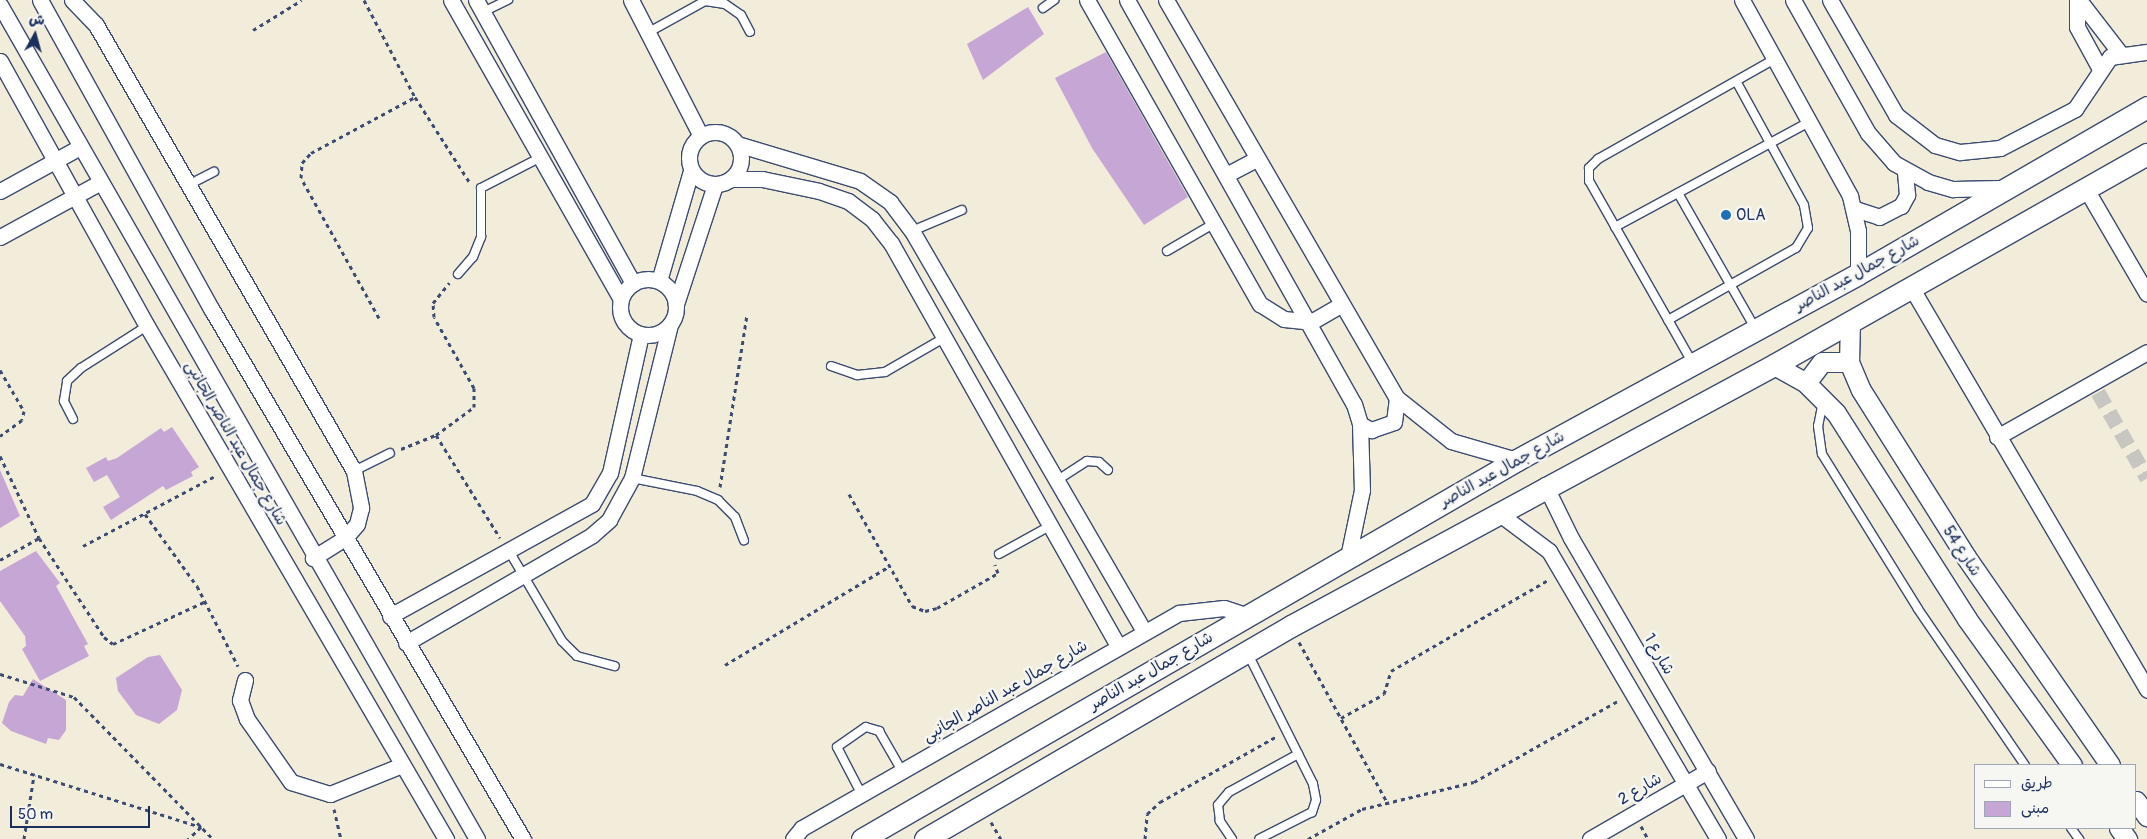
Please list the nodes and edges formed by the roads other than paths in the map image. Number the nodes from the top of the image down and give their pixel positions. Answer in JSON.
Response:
{"nodes":[{"id":1,"x":8,"y":0,"type":"edge"},
{"id":2,"x":40,"y":0,"type":"edge"},
{"id":3,"x":72,"y":0,"type":"edge"},
{"id":4,"x":451,"y":0,"type":"edge"},
{"id":5,"x":508,"y":0,"type":"edge"},
{"id":6,"x":631,"y":0,"type":"edge"},
{"id":7,"x":1054,"y":0,"type":"edge"},
{"id":8,"x":1087,"y":0,"type":"edge"},
{"id":9,"x":1127,"y":0,"type":"edge"},
{"id":10,"x":1166,"y":0,"type":"edge"},
{"id":11,"x":1742,"y":0,"type":"edge"},
{"id":12,"x":1793,"y":0,"type":"edge"},
{"id":13,"x":1830,"y":0,"type":"edge"},
{"id":14,"x":2078,"y":0,"type":"edge"},
{"id":15,"x":0,"y":5,"type":"edge"},
{"id":16,"x":479,"y":6,"type":"edge"},
{"id":17,"x":1043,"y":8,"type":"dead end"},
{"id":18,"x":649,"y":32,"type":"junction"},
{"id":19,"x":750,"y":32,"type":"dead end"},
{"id":20,"x":2147,"y":52,"type":"edge"},
{"id":21,"x":2120,"y":53,"type":"junction"},
{"id":22,"x":1775,"y":59,"type":"junction"},
{"id":23,"x":0,"y":61,"type":"edge"},
{"id":24,"x":2100,"y":68,"type":"junction"},
{"id":25,"x":1736,"y":81,"type":"junction"},
{"id":26,"x":2147,"y":107,"type":"edge"},
{"id":27,"x":1810,"y":122,"type":"junction"},
{"id":28,"x":701,"y":136,"type":"junction"},
{"id":29,"x":1770,"y":143,"type":"junction"},
{"id":30,"x":737,"y":144,"type":"junction"},
{"id":31,"x":80,"y":147,"type":"junction"},
{"id":32,"x":2147,"y":154,"type":"edge"},
{"id":33,"x":539,"y":158,"type":"junction"},
{"id":34,"x":1256,"y":159,"type":"junction"},
{"id":35,"x":56,"y":160,"type":"junction"},
{"id":36,"x":1905,"y":170,"type":"junction"},
{"id":37,"x":691,"y":171,"type":"junction"},
{"id":38,"x":214,"y":172,"type":"dead end"},
{"id":39,"x":1226,"y":175,"type":"junction"},
{"id":40,"x":731,"y":179,"type":"junction"},
{"id":41,"x":99,"y":183,"type":"junction"},
{"id":42,"x":190,"y":184,"type":"junction"},
{"id":43,"x":715,"y":185,"type":"junction"},
{"id":44,"x":2004,"y":188,"type":"junction"},
{"id":45,"x":2086,"y":189,"type":"junction"},
{"id":46,"x":0,"y":191,"type":"edge"},
{"id":47,"x":1678,"y":193,"type":"junction"},
{"id":48,"x":74,"y":196,"type":"junction"},
{"id":49,"x":1855,"y":209,"type":"junction"},
{"id":50,"x":962,"y":210,"type":"dead end"},
{"id":51,"x":1213,"y":224,"type":"junction"},
{"id":52,"x":1615,"y":228,"type":"junction"},
{"id":53,"x":912,"y":231,"type":"junction"},
{"id":54,"x":0,"y":237,"type":"edge"},
{"id":55,"x":1166,"y":251,"type":"dead end"},
{"id":56,"x":458,"y":274,"type":"road end"},
{"id":57,"x":1858,"y":274,"type":"junction"},
{"id":58,"x":659,"y":281,"type":"junction"},
{"id":59,"x":633,"y":283,"type":"junction"},
{"id":60,"x":1730,"y":285,"type":"junction"},
{"id":61,"x":1911,"y":287,"type":"junction"},
{"id":62,"x":2147,"y":294,"type":"edge"},
{"id":63,"x":621,"y":299,"type":"junction"},
{"id":64,"x":676,"y":304,"type":"junction"},
{"id":65,"x":1341,"y":305,"type":"junction"},
{"id":66,"x":1668,"y":320,"type":"junction"},
{"id":67,"x":1312,"y":322,"type":"junction"},
{"id":68,"x":1850,"y":322,"type":"junction"},
{"id":69,"x":670,"y":325,"type":"junction"},
{"id":70,"x":147,"y":326,"type":"junction"},
{"id":71,"x":1755,"y":328,"type":"junction"},
{"id":72,"x":641,"y":334,"type":"junction"},
{"id":73,"x":944,"y":338,"type":"junction"},
{"id":74,"x":2147,"y":352,"type":"edge"},
{"id":75,"x":1849,"y":362,"type":"junction"},
{"id":76,"x":1692,"y":363,"type":"junction"},
{"id":77,"x":1774,"y":365,"type":"junction"},
{"id":78,"x":831,"y":366,"type":"dead end"},
{"id":79,"x":1806,"y":383,"type":"junction"},
{"id":80,"x":1397,"y":398,"type":"junction"},
{"id":81,"x":1823,"y":399,"type":"junction"},
{"id":82,"x":1018,"y":414,"type":"junction"},
{"id":83,"x":73,"y":419,"type":"dead end"},
{"id":84,"x":1360,"y":424,"type":"junction"},
{"id":85,"x":994,"y":427,"type":"junction"},
{"id":86,"x":1997,"y":437,"type":"junction"},
{"id":87,"x":390,"y":453,"type":"road end"},
{"id":88,"x":1517,"y":460,"type":"junction"},
{"id":89,"x":1108,"y":470,"type":"dead end"},
{"id":90,"x":354,"y":471,"type":"junction"},
{"id":91,"x":632,"y":478,"type":"junction"},
{"id":92,"x":1056,"y":481,"type":"junction"},
{"id":93,"x":1546,"y":485,"type":"junction"},
{"id":94,"x":1497,"y":512,"type":"junction"},
{"id":95,"x":1050,"y":526,"type":"junction"},
{"id":96,"x":345,"y":538,"type":"junction"},
{"id":97,"x":744,"y":540,"type":"dead end"},
{"id":98,"x":509,"y":551,"type":"junction"},
{"id":99,"x":999,"y":554,"type":"road end"},
{"id":100,"x":1348,"y":557,"type":"junction"},
{"id":101,"x":314,"y":558,"type":"junction"},
{"id":102,"x":522,"y":575,"type":"junction"},
{"id":103,"x":1246,"y":615,"type":"junction"},
{"id":104,"x":390,"y":616,"type":"junction"},
{"id":105,"x":1144,"y":632,"type":"junction"},
{"id":106,"x":406,"y":643,"type":"junction"},
{"id":107,"x":1118,"y":646,"type":"junction"},
{"id":108,"x":1247,"y":652,"type":"junction"},
{"id":109,"x":615,"y":666,"type":"dead end"},
{"id":110,"x":245,"y":680,"type":"road end"},
{"id":111,"x":2147,"y":690,"type":"edge"},
{"id":112,"x":1298,"y":754,"type":"junction"},
{"id":113,"x":2024,"y":764,"type":"edge"},
{"id":114,"x":2071,"y":764,"type":"edge"},
{"id":115,"x":2109,"y":764,"type":"edge"},
{"id":116,"x":402,"y":765,"type":"junction"},
{"id":117,"x":902,"y":771,"type":"junction"},
{"id":118,"x":1708,"y":771,"type":"junction"},
{"id":119,"x":1687,"y":782,"type":"junction"},
{"id":120,"x":862,"y":795,"type":"junction"},
{"id":121,"x":2137,"y":802,"type":"edge"},
{"id":122,"x":2147,"y":816,"type":"edge"},
{"id":123,"x":446,"y":839,"type":"edge"},
{"id":124,"x":477,"y":839,"type":"edge"},
{"id":125,"x":523,"y":839,"type":"edge"},
{"id":126,"x":793,"y":839,"type":"edge"},
{"id":127,"x":862,"y":839,"type":"edge"},
{"id":128,"x":925,"y":839,"type":"edge"},
{"id":129,"x":1232,"y":839,"type":"edge"},
{"id":130,"x":1259,"y":839,"type":"edge"},
{"id":131,"x":1590,"y":839,"type":"edge"},
{"id":132,"x":1718,"y":839,"type":"edge"},
{"id":133,"x":1746,"y":839,"type":"edge"}],
"edges":[{"from":1,"to":15,"type":"street"},
{"from":2,"to":96,"type":"street"},
{"from":3,"to":42,"type":"street"},
{"from":4,"to":33,"type":"street"},
{"from":5,"to":16,"type":"lane"},
{"from":6,"to":18,"type":"street"},
{"from":7,"to":17,"type":"lane"},
{"from":8,"to":51,"type":"street"},
{"from":9,"to":39,"type":"street"},
{"from":10,"to":34,"type":"street"},
{"from":11,"to":22,"type":"street"},
{"from":12,"to":36,"type":"street"},
{"from":13,"to":24,"type":"street"},
{"from":14,"to":21,"type":"street"},
{"from":14,"to":24,"type":"street"},
{"from":15,"to":31,"type":"street"},
{"from":16,"to":59,"type":"street"},
{"from":18,"to":19,"type":"lane"},
{"from":18,"to":28,"type":"street"},
{"from":20,"to":21,"type":"street"},
{"from":21,"to":24,"type":"street"},
{"from":22,"to":25,"type":"lane"},
{"from":22,"to":27,"type":"street"},
{"from":23,"to":35,"type":"street","name":"شارع جمال عبد الناصر الجانبى"},
{"from":25,"to":29,"type":"lane"},
{"from":25,"to":52,"type":"lane"},
{"from":26,"to":44,"type":"main road","name":"شارع جمال عبد الناصر"},
{"from":27,"to":29,"type":"lane"},
{"from":27,"to":49,"type":"street"},
{"from":28,"to":30,"type":"street"},
{"from":28,"to":37,"type":"street"},
{"from":29,"to":47,"type":"lane"},
{"from":29,"to":60,"type":"lane"},
{"from":30,"to":40,"type":"street"},
{"from":30,"to":53,"type":"street"},
{"from":31,"to":35,"type":"street"},
{"from":31,"to":41,"type":"street"},
{"from":32,"to":45,"type":"main road","name":"شارع جمال عبد الناصر"},
{"from":33,"to":56,"type":"lane"},
{"from":33,"to":63,"type":"street"},
{"from":34,"to":39,"type":"street"},
{"from":34,"to":65,"type":"street"},
{"from":35,"to":46,"type":"street"},
{"from":35,"to":48,"type":"street","name":"شارع جمال عبد الناصر الجانبى"},
{"from":36,"to":44,"type":"street"},
{"from":36,"to":49,"type":"street"},
{"from":37,"to":43,"type":"street"},
{"from":37,"to":58,"type":"street"},
{"from":38,"to":42,"type":"lane"},
{"from":39,"to":67,"type":"street"},
{"from":40,"to":43,"type":"street"},
{"from":40,"to":73,"type":"street"},
{"from":41,"to":48,"type":"street"},
{"from":41,"to":101,"type":"street"},
{"from":42,"to":90,"type":"street"},
{"from":43,"to":64,"type":"street"},
{"from":44,"to":57,"type":"main road","name":"شارع جمال عبد الناصر"},
{"from":45,"to":61,"type":"main road","name":"شارع جمال عبد الناصر"},
{"from":45,"to":62,"type":"street"},
{"from":47,"to":52,"type":"lane"},
{"from":47,"to":60,"type":"lane"},
{"from":48,"to":54,"type":"street"},
{"from":48,"to":70,"type":"street","name":"شارع جمال عبد الناصر الجانبى"},
{"from":49,"to":57,"type":"street"},
{"from":50,"to":53,"type":"lane"},
{"from":51,"to":55,"type":"lane"},
{"from":51,"to":67,"type":"street"},
{"from":52,"to":66,"type":"lane"},
{"from":53,"to":82,"type":"street"},
{"from":57,"to":71,"type":"main road","name":"شارع جمال عبد الناصر"},
{"from":58,"to":59,"type":"street"},
{"from":58,"to":64,"type":"street"},
{"from":59,"to":63,"type":"street"},
{"from":60,"to":66,"type":"lane"},
{"from":60,"to":71,"type":"lane"},
{"from":61,"to":68,"type":"main road","name":"شارع جمال عبد الناصر"},
{"from":61,"to":86,"type":"street"},
{"from":63,"to":72,"type":"street"},
{"from":64,"to":69,"type":"street"},
{"from":65,"to":67,"type":"street"},
{"from":65,"to":80,"type":"street"},
{"from":66,"to":76,"type":"lane"},
{"from":67,"to":84,"type":"street"},
{"from":68,"to":75,"type":"street","name":"شارع 54"},
{"from":68,"to":77,"type":"main road","name":"شارع جمال عبد الناصر"},
{"from":69,"to":72,"type":"street"},
{"from":69,"to":91,"type":"street"},
{"from":70,"to":83,"type":"lane"},
{"from":70,"to":116,"type":"street","name":"شارع جمال عبد الناصر الجانبى"},
{"from":71,"to":76,"type":"main road","name":"شارع جمال عبد الناصر"},
{"from":72,"to":98,"type":"street"},
{"from":73,"to":78,"type":"lane"},
{"from":73,"to":85,"type":"street"},
{"from":74,"to":86,"type":"street"},
{"from":75,"to":79,"type":"street"},
{"from":75,"to":115,"type":"street","name":"شارع 54"},
{"from":76,"to":88,"type":"main road","name":"شارع جمال عبد الناصر"},
{"from":77,"to":79,"type":"street","name":"شارع 54"},
{"from":77,"to":93,"type":"main road","name":"شارع جمال عبد الناصر"},
{"from":79,"to":81,"type":"street","name":"شارع 54"},
{"from":80,"to":84,"type":"street"},
{"from":80,"to":88,"type":"street"},
{"from":81,"to":113,"type":"lane"},
{"from":81,"to":114,"type":"street","name":"شارع 54"},
{"from":82,"to":85,"type":"street"},
{"from":82,"to":92,"type":"street"},
{"from":84,"to":100,"type":"street"},
{"from":85,"to":95,"type":"street"},
{"from":86,"to":111,"type":"street"},
{"from":87,"to":90,"type":"lane"},
{"from":88,"to":100,"type":"main road","name":"شارع جمال عبد الناصر"},
{"from":89,"to":92,"type":"lane"},
{"from":90,"to":96,"type":"street"},
{"from":91,"to":97,"type":"lane"},
{"from":91,"to":102,"type":"street"},
{"from":92,"to":105,"type":"street"},
{"from":93,"to":94,"type":"main road","name":"شارع جمال عبد الناصر"},
{"from":93,"to":118,"type":"street","name":"شارع 1"},
{"from":94,"to":108,"type":"main road","name":"شارع جمال عبد الناصر"},
{"from":94,"to":119,"type":"street"},
{"from":95,"to":99,"type":"lane"},
{"from":95,"to":107,"type":"street"},
{"from":96,"to":101,"type":"street"},
{"from":96,"to":104,"type":"street"},
{"from":98,"to":102,"type":"lane"},
{"from":98,"to":104,"type":"street"},
{"from":100,"to":103,"type":"main road","name":"شارع جمال عبد الناصر"},
{"from":101,"to":124,"type":"street"},
{"from":102,"to":106,"type":"street"},
{"from":102,"to":109,"type":"lane"},
{"from":103,"to":105,"type":"street","name":"شارع جمال عبد الناصر الجانبى"},
{"from":103,"to":127,"type":"main road","name":"شارع جمال عبد الناصر"},
{"from":104,"to":106,"type":"street"},
{"from":105,"to":107,"type":"street","name":"شارع جمال عبد الناصر الجانبى"},
{"from":106,"to":125,"type":"street"},
{"from":107,"to":117,"type":"street","name":"شارع جمال عبد الناصر الجانبى"},
{"from":108,"to":112,"type":"lane"},
{"from":108,"to":128,"type":"main road","name":"شارع جمال عبد الناصر"},
{"from":110,"to":116,"type":"street"},
{"from":112,"to":129,"type":"lane"},
{"from":112,"to":130,"type":"lane"},
{"from":116,"to":123,"type":"street","name":"شارع جمال عبد الناصر الجانبى"},
{"from":117,"to":120,"type":"street","name":"شارع جمال عبد الناصر الجانبى"},
{"from":117,"to":120,"type":"lane"},
{"from":118,"to":119,"type":"street","name":"شارع 2"},
{"from":118,"to":133,"type":"street","name":"شارع 1"},
{"from":119,"to":131,"type":"street","name":"شارع 2"},
{"from":119,"to":132,"type":"street"},
{"from":120,"to":126,"type":"street","name":"شارع جمال عبد الناصر الجانبى"},
{"from":121,"to":122,"type":"street"}]}
